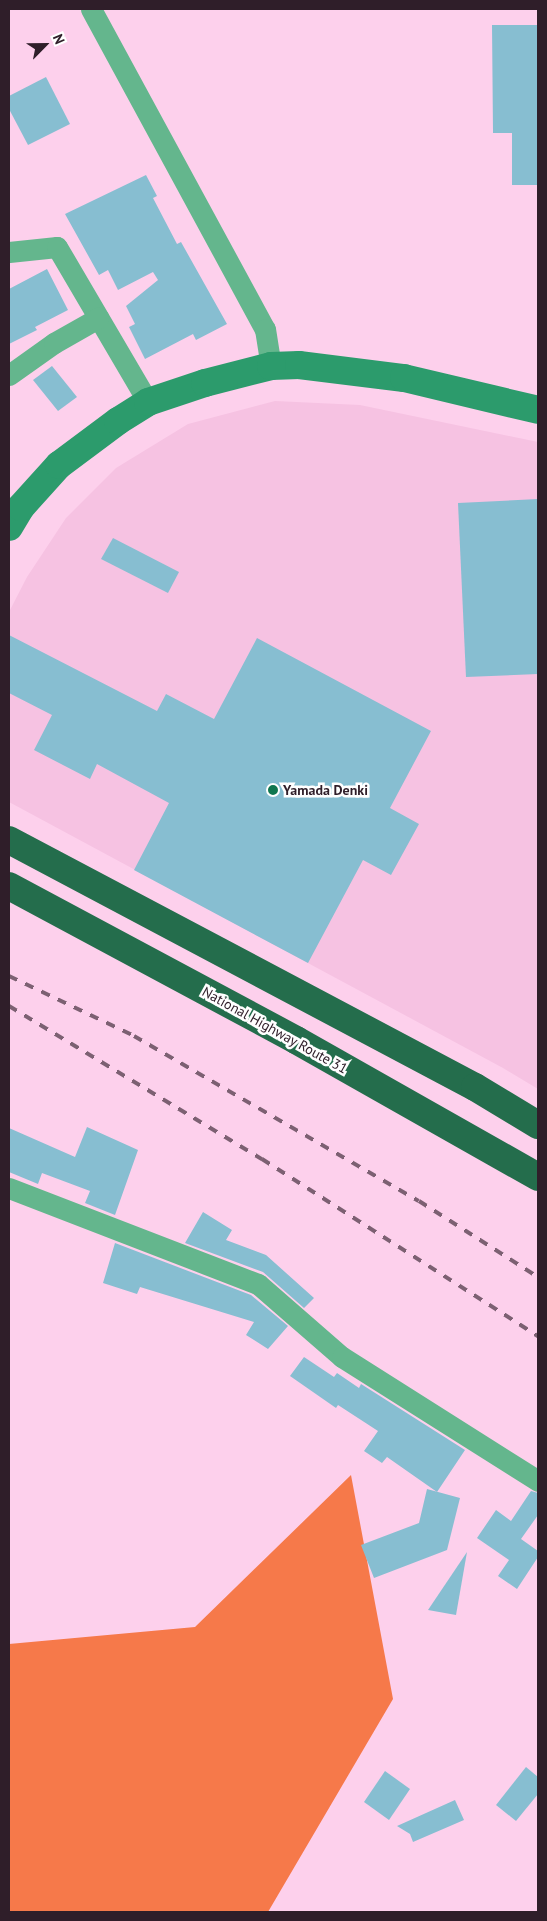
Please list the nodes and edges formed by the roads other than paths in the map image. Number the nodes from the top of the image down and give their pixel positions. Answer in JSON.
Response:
{"nodes":[{"id":1,"x":91,"y":9,"type":"edge"},
{"id":2,"x":9,"y":252,"type":"edge"},
{"id":3,"x":98,"y":318,"type":"junction"},
{"id":4,"x":271,"y":366,"type":"junction"},
{"id":5,"x":9,"y":375,"type":"edge"},
{"id":6,"x":148,"y":402,"type":"junction"},
{"id":7,"x":538,"y":410,"type":"edge"},
{"id":8,"x":9,"y":527,"type":"edge"},
{"id":9,"x":9,"y":840,"type":"edge"},
{"id":10,"x":9,"y":886,"type":"edge"},
{"id":11,"x":538,"y":1125,"type":"edge"},
{"id":12,"x":538,"y":1177,"type":"edge"},
{"id":13,"x":9,"y":1188,"type":"edge"},
{"id":14,"x":538,"y":1481,"type":"edge"}],
"edges":[{"from":1,"to":4,"type":"street"},
{"from":2,"to":3,"type":"street"},
{"from":3,"to":5,"type":"street"},
{"from":3,"to":6,"type":"street"},
{"from":4,"to":6,"type":"street"},
{"from":4,"to":7,"type":"street"},
{"from":6,"to":8,"type":"street"},
{"from":9,"to":11,"type":"highway"},
{"from":10,"to":12,"type":"highway","name":"National Highway Route 31"},
{"from":13,"to":14,"type":"street"}]}
